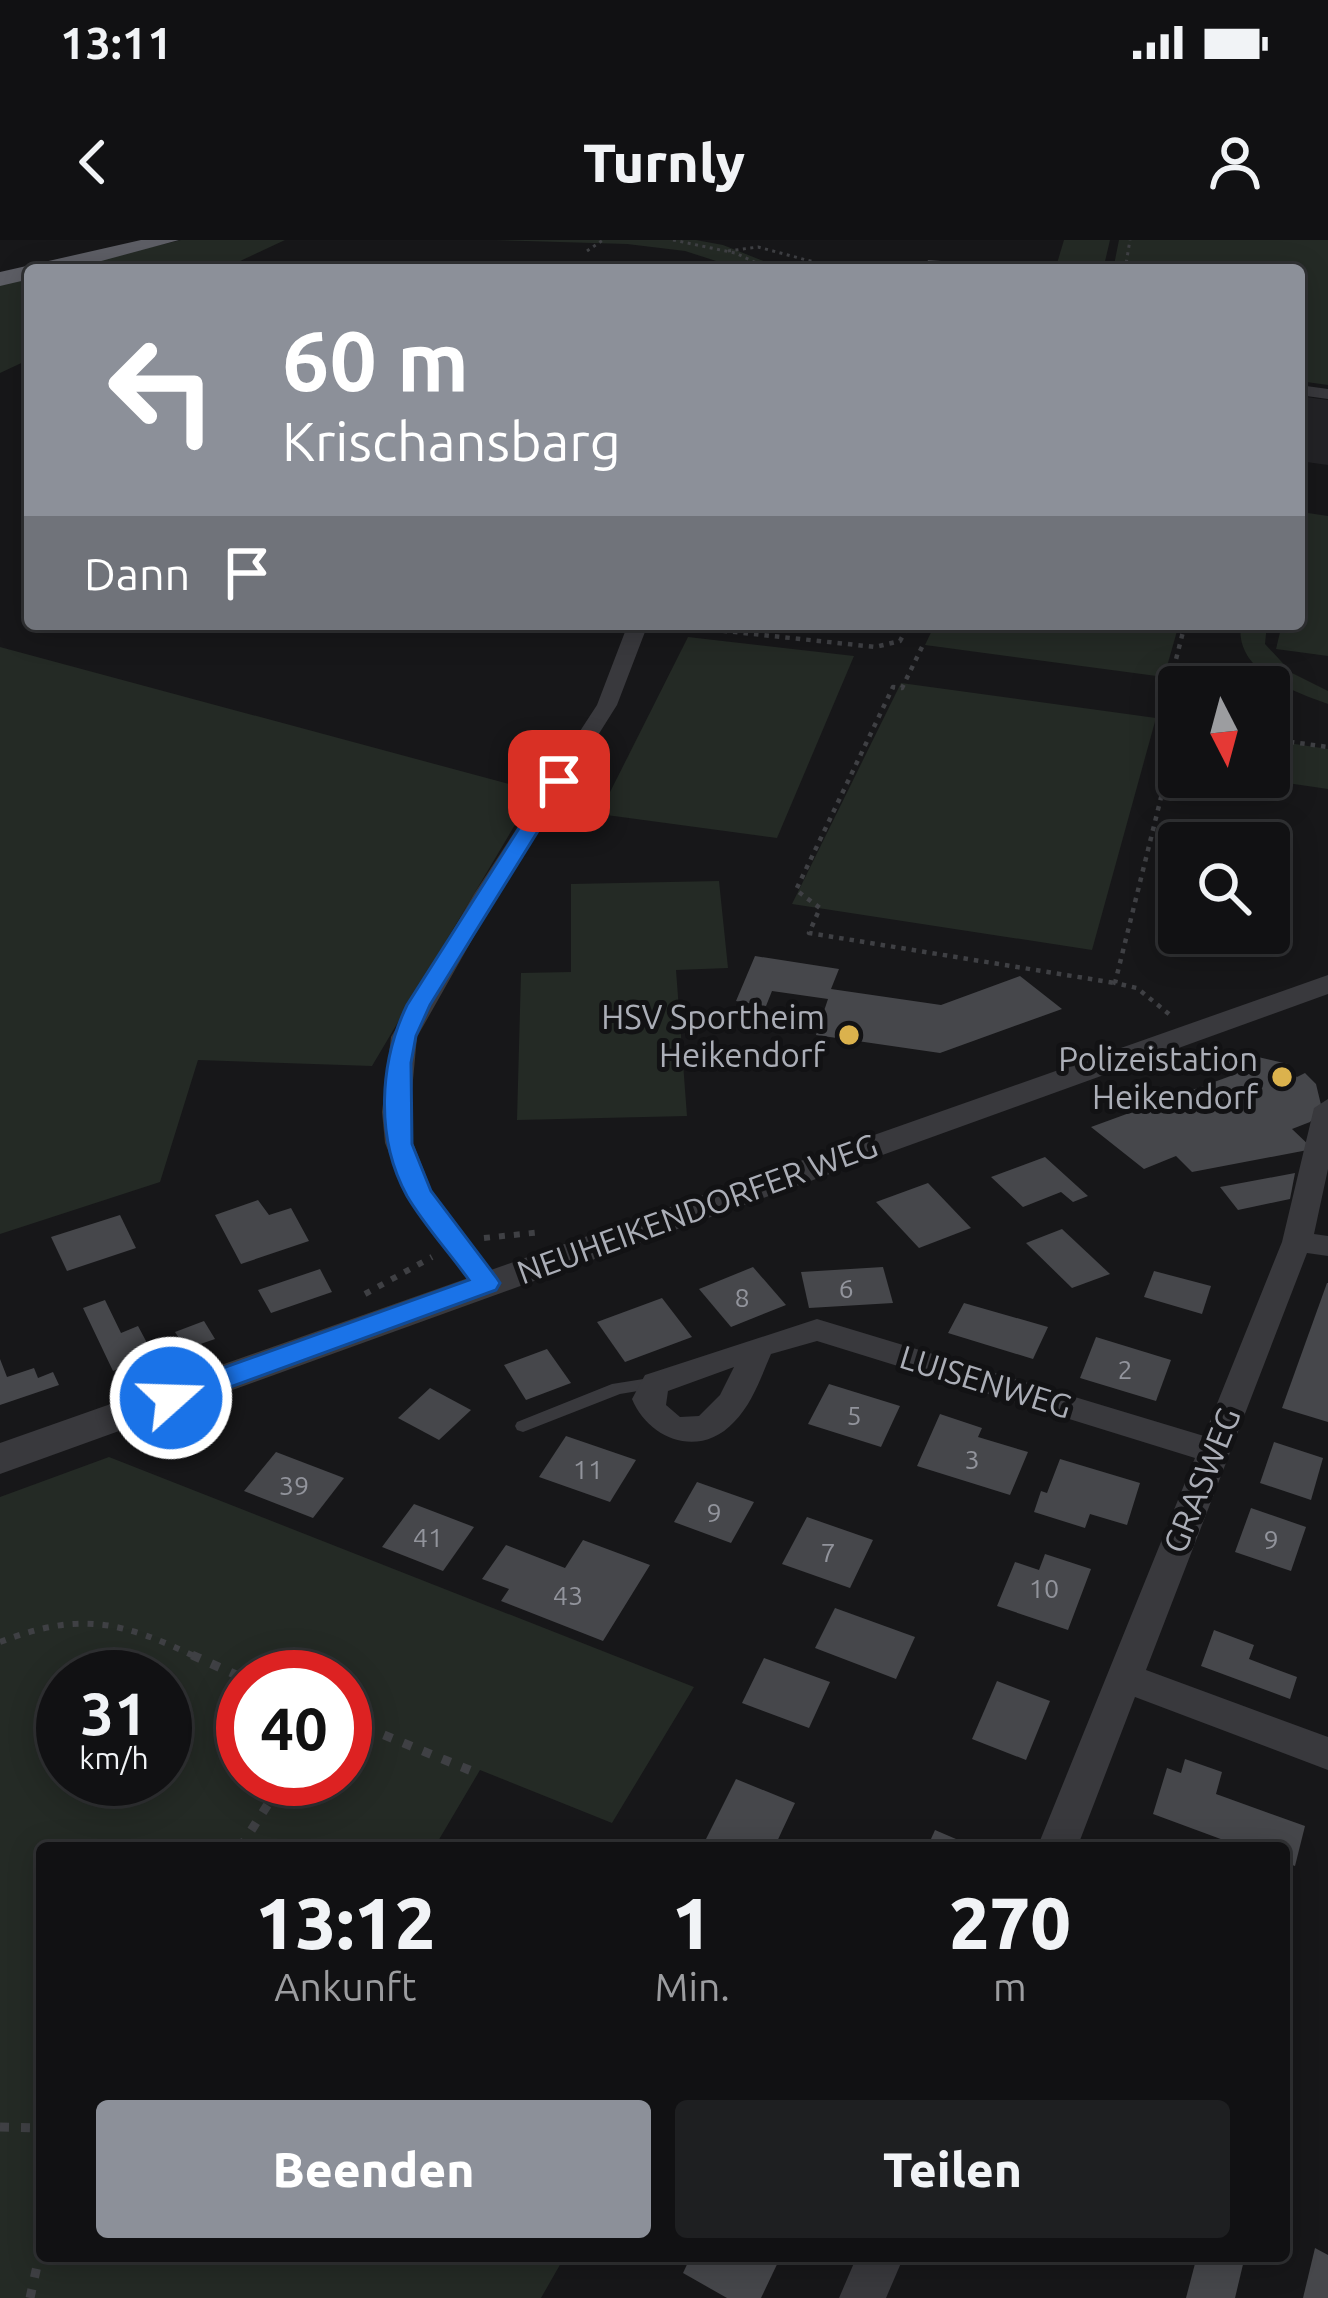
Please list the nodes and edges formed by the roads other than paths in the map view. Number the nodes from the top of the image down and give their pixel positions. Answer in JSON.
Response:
{"nodes":[{"id":1,"x":168,"y":240,"type":"edge"},
{"id":2,"x":66,"y":264,"type":"edge"},
{"id":3,"x":636,"y":630,"type":"edge"},
{"id":4,"x":1328,"y":984,"type":"edge"},
{"id":5,"x":1328,"y":1108,"type":"edge"},
{"id":6,"x":1313,"y":1244,"type":"edge"},
{"id":7,"x":487,"y":1283,"type":"junction"},
{"id":8,"x":759,"y":1346,"type":"junction"},
{"id":9,"x":656,"y":1383,"type":"junction"},
{"id":10,"x":523,"y":1426,"type":"dead end"},
{"id":11,"x":1212,"y":1451,"type":"junction"},
{"id":12,"x":0,"y":1460,"type":"edge"},
{"id":13,"x":1123,"y":1677,"type":"junction"},
{"id":14,"x":1328,"y":1754,"type":"edge"},
{"id":15,"x":1059,"y":1842,"type":"edge"},
{"id":16,"x":878,"y":2262,"type":"edge"},
{"id":17,"x":862,"y":2298,"type":"edge"}],
"edges":[{"from":1,"to":2,"type":"highway"},
{"from":3,"to":7,"type":"street"},
{"from":4,"to":7,"type":"street","name":"NEUHEIKENDORFER WEG"},
{"from":5,"to":6,"type":"street","name":"GRASWEG"},
{"from":6,"to":11,"type":"street","name":"GRASWEG"},
{"from":7,"to":12,"type":"street","name":"NEUHEIKENDORFER WEG"},
{"from":8,"to":9,"type":"street","name":"LUISENWEG"},
{"from":8,"to":9,"type":"street"},
{"from":8,"to":11,"type":"street","name":"LUISENWEG"},
{"from":9,"to":10,"type":"lane"},
{"from":11,"to":13,"type":"street","name":"GRASWEG"},
{"from":13,"to":14,"type":"street"},
{"from":13,"to":15,"type":"street","name":"GRASWEG"},
{"from":16,"to":17,"type":"street"}]}
